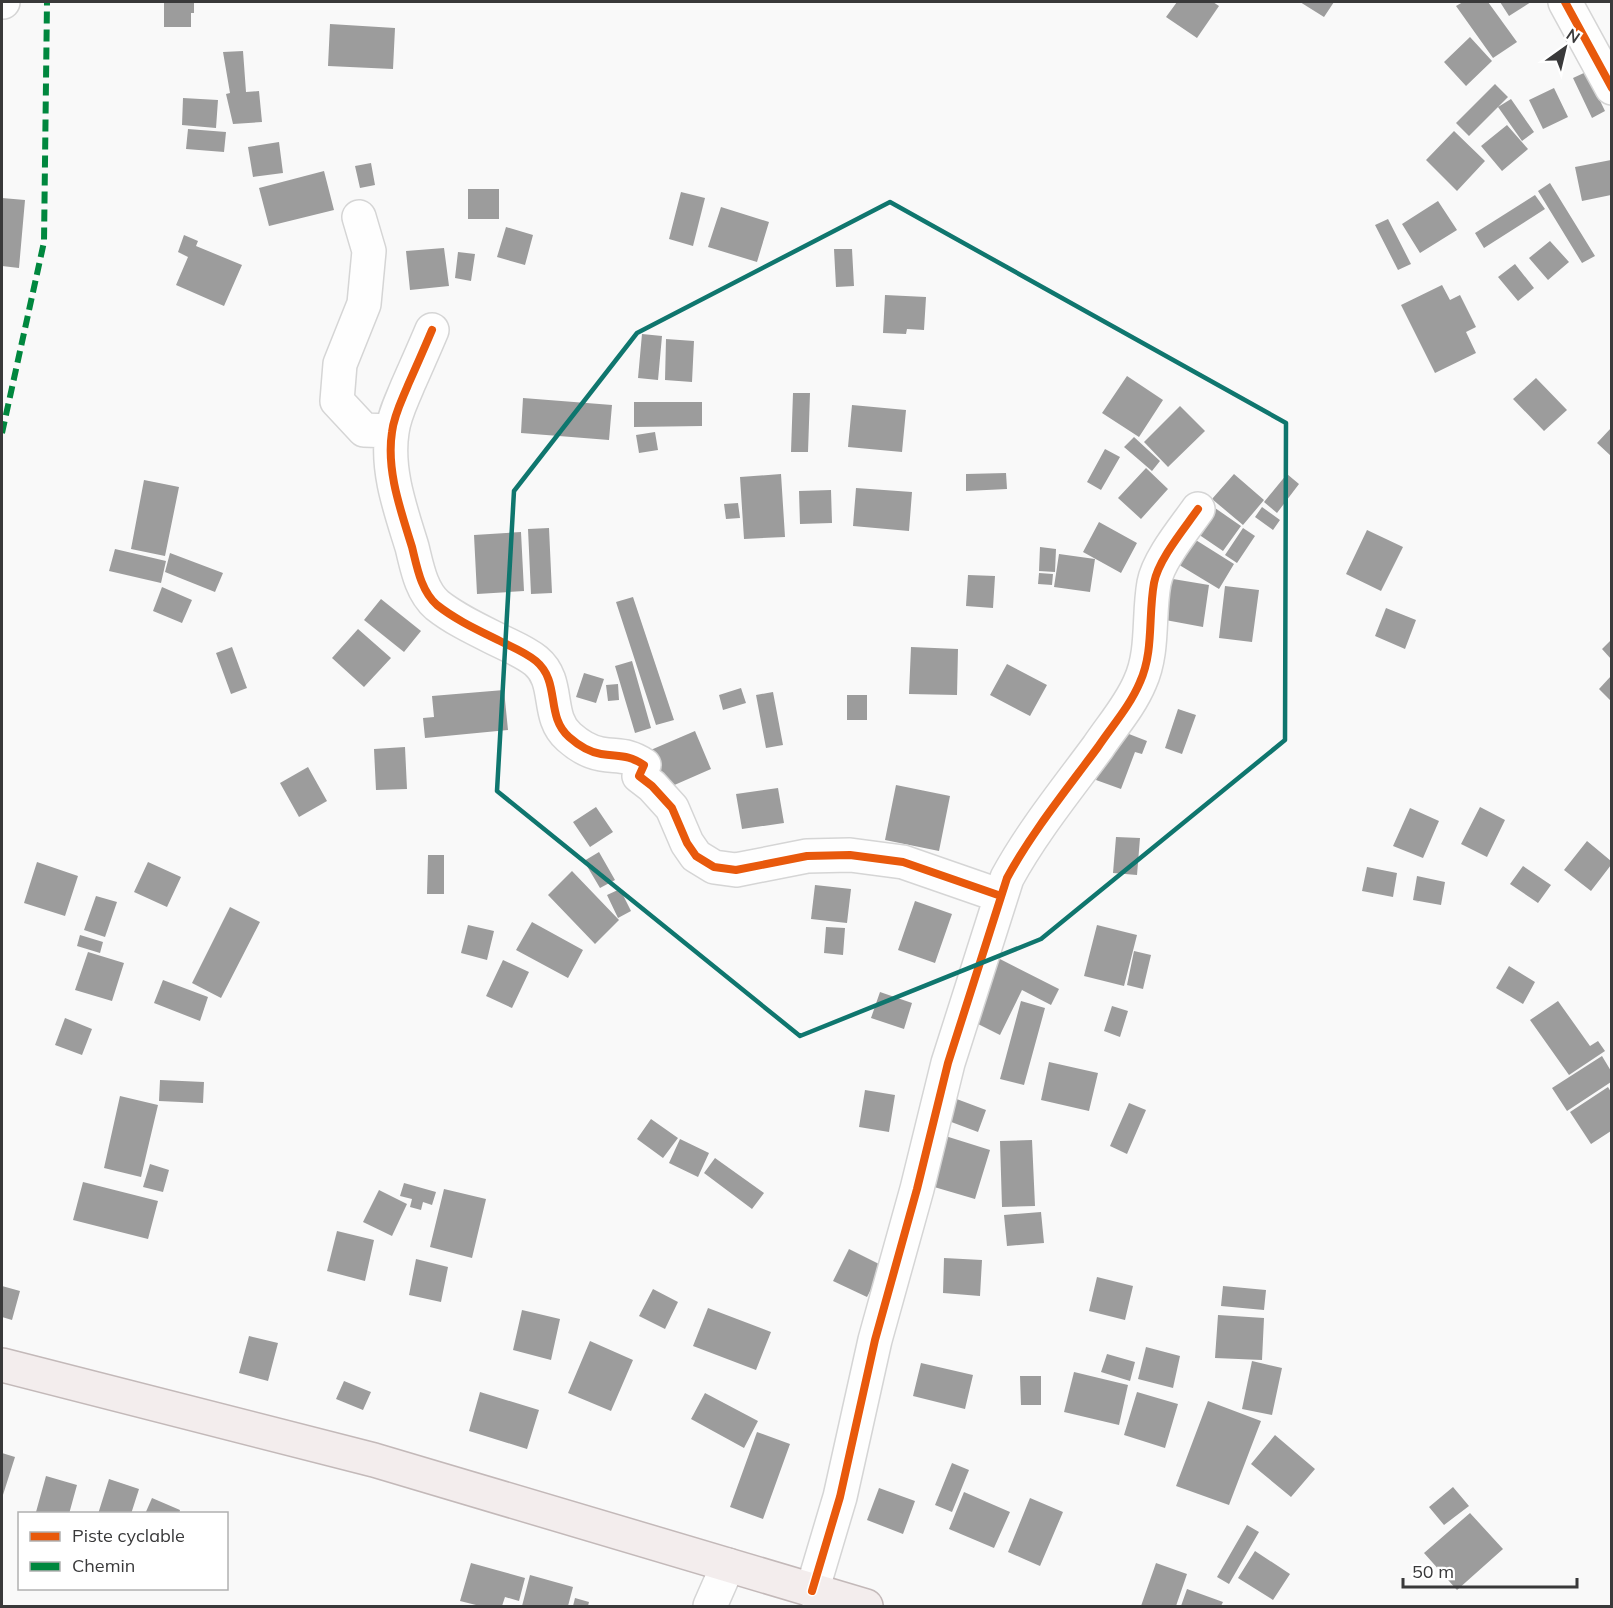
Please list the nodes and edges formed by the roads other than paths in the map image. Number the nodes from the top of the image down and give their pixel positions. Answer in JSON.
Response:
{"nodes":[{"id":1,"x":1565,"y":2,"type":"edge"},
{"id":2,"x":1611,"y":88,"type":"edge"},
{"id":3,"x":359,"y":217,"type":"dead end"},
{"id":4,"x":432,"y":330,"type":"dead end"},
{"id":5,"x":392,"y":431,"type":"junction"},
{"id":6,"x":1198,"y":509,"type":"dead end"},
{"id":7,"x":1001,"y":896,"type":"junction"},
{"id":8,"x":2,"y":1365,"type":"edge"},
{"id":9,"x":728,"y":1565,"type":"junction"},
{"id":10,"x":812,"y":1591,"type":"junction"},
{"id":11,"x":710,"y":1606,"type":"edge"},
{"id":12,"x":866,"y":1606,"type":"edge"}],
"edges":[{"from":1,"to":2,"type":"street"},
{"from":3,"to":5,"type":"street"},
{"from":4,"to":5,"type":"street"},
{"from":5,"to":7,"type":"street"},
{"from":6,"to":7,"type":"street"},
{"from":7,"to":10,"type":"street"},
{"from":8,"to":9,"type":"main road"},
{"from":9,"to":10,"type":"main road"},
{"from":9,"to":11,"type":"street"},
{"from":10,"to":12,"type":"main road"}]}
